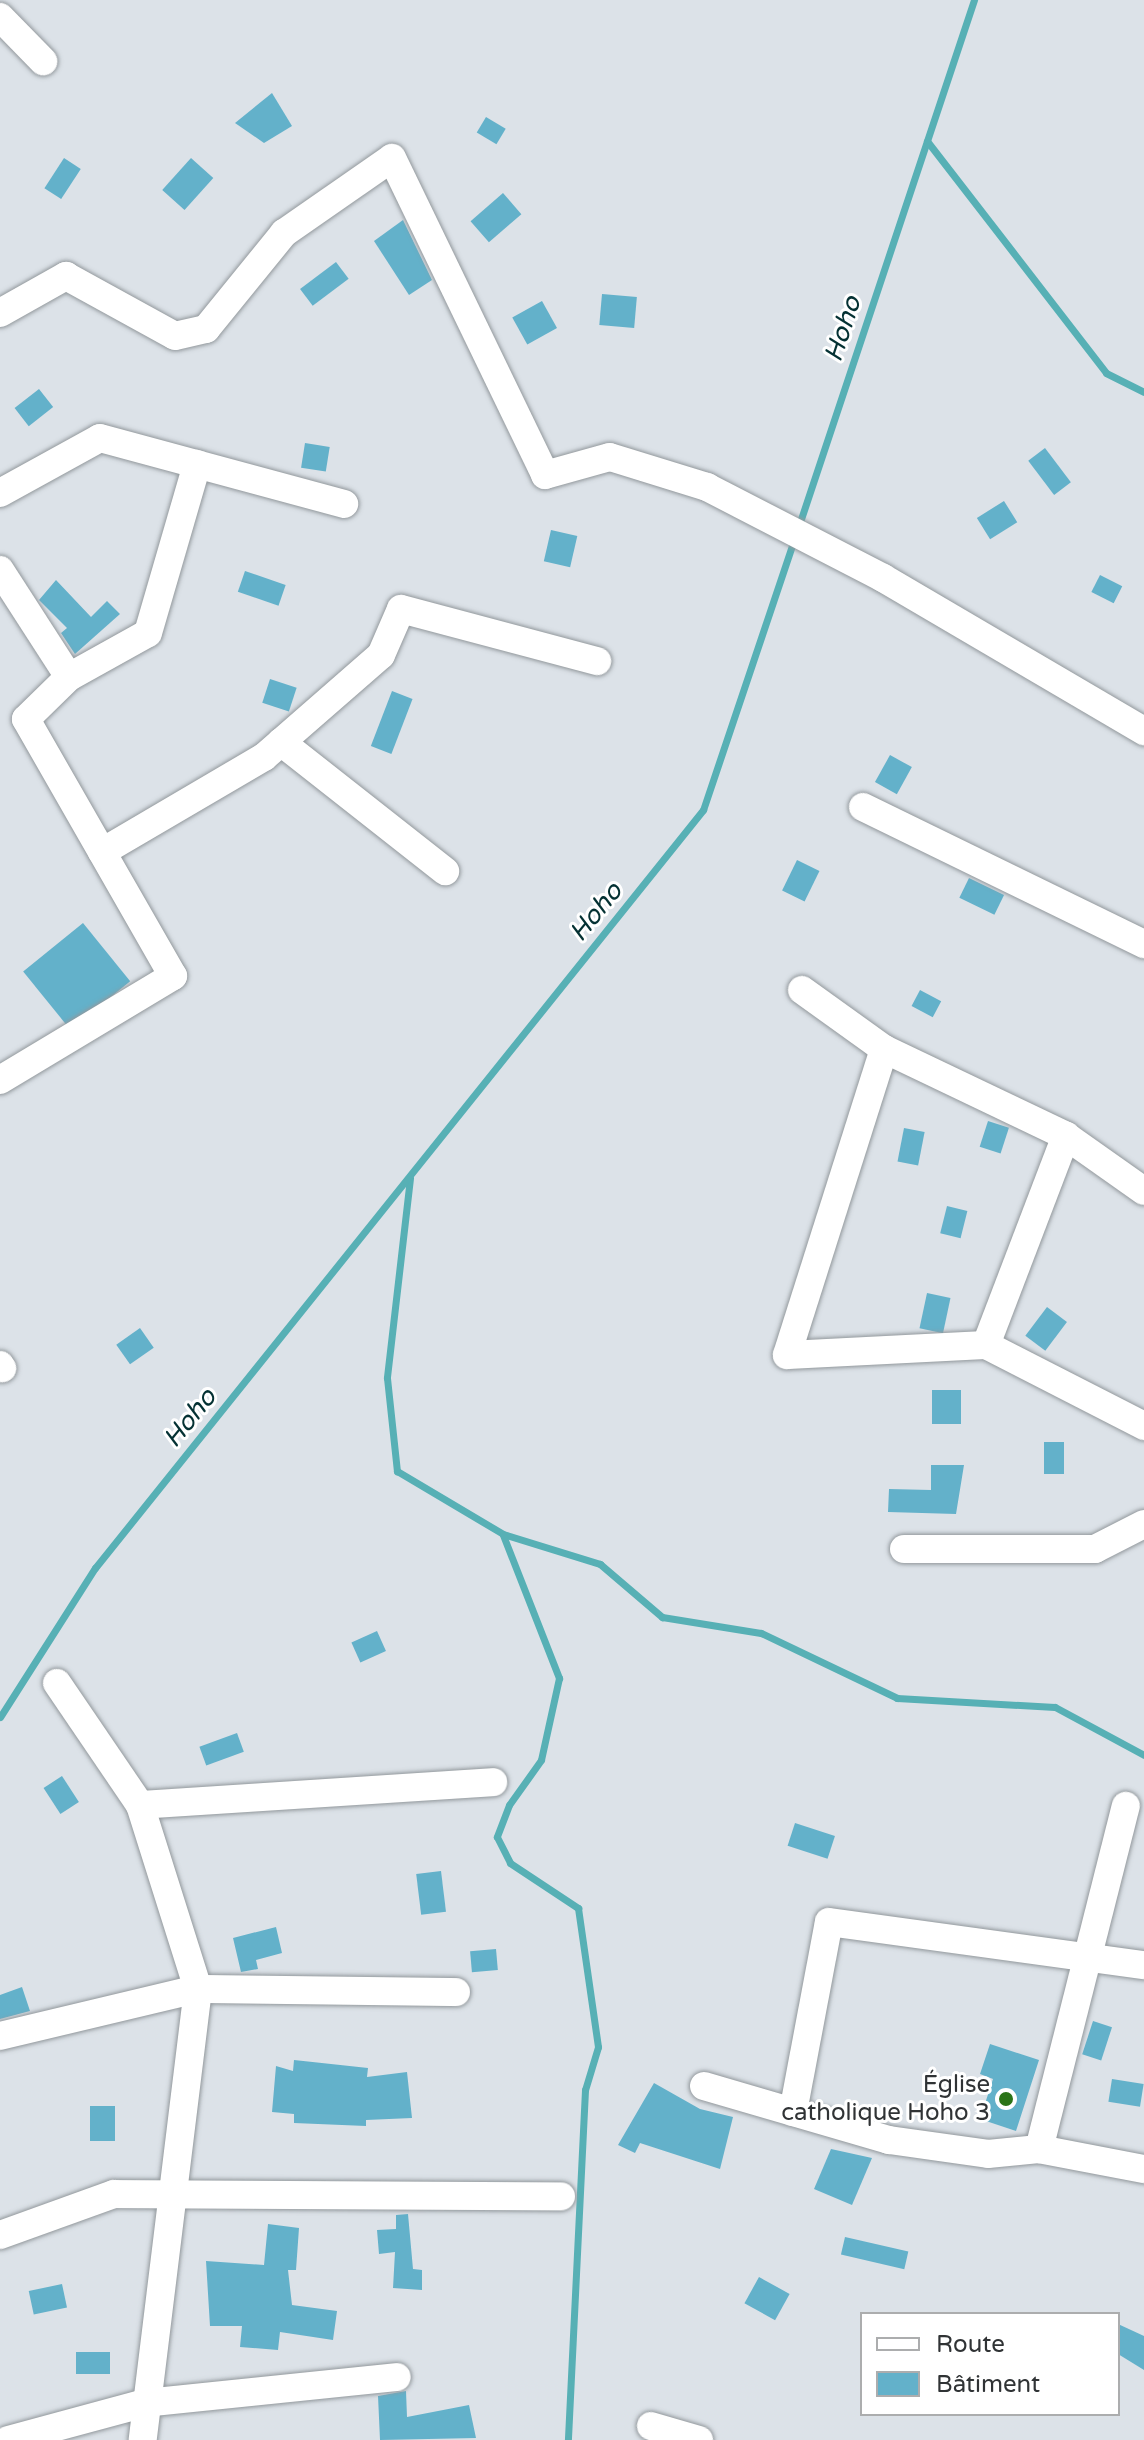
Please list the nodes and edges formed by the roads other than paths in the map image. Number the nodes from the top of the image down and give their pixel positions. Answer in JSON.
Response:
{"nodes":[{"id":1,"x":0,"y":17,"type":"edge"},
{"id":2,"x":43,"y":61,"type":"dead end"},
{"id":3,"x":0,"y":313,"type":"edge"},
{"id":4,"x":197,"y":464,"type":"junction"},
{"id":5,"x":0,"y":493,"type":"edge"},
{"id":6,"x":344,"y":504,"type":"dead end"},
{"id":7,"x":0,"y":570,"type":"edge"},
{"id":8,"x":597,"y":661,"type":"dead end"},
{"id":9,"x":69,"y":677,"type":"junction"},
{"id":10,"x":1144,"y":731,"type":"edge"},
{"id":11,"x":281,"y":742,"type":"junction"},
{"id":12,"x":863,"y":807,"type":"dead end"},
{"id":13,"x":102,"y":852,"type":"junction"},
{"id":14,"x":445,"y":871,"type":"dead end"},
{"id":15,"x":1144,"y":944,"type":"edge"},
{"id":16,"x":802,"y":990,"type":"dead end"},
{"id":17,"x":884,"y":1049,"type":"junction"},
{"id":18,"x":0,"y":1080,"type":"edge"},
{"id":19,"x":1066,"y":1136,"type":"junction"},
{"id":20,"x":1144,"y":1191,"type":"edge"},
{"id":21,"x":986,"y":1345,"type":"junction"},
{"id":22,"x":1144,"y":1426,"type":"edge"},
{"id":23,"x":1144,"y":1524,"type":"edge"},
{"id":24,"x":904,"y":1549,"type":"dead end"},
{"id":25,"x":57,"y":1683,"type":"dead end"},
{"id":26,"x":493,"y":1782,"type":"dead end"},
{"id":27,"x":140,"y":1805,"type":"junction"},
{"id":28,"x":1126,"y":1806,"type":"dead end"},
{"id":29,"x":1090,"y":1955,"type":"junction"},
{"id":30,"x":1144,"y":1965,"type":"edge"},
{"id":31,"x":198,"y":1989,"type":"junction"},
{"id":32,"x":456,"y":1992,"type":"dead end"},
{"id":33,"x":0,"y":2036,"type":"edge"},
{"id":34,"x":704,"y":2086,"type":"dead end"},
{"id":35,"x":793,"y":2112,"type":"junction"},
{"id":36,"x":1039,"y":2149,"type":"junction"},
{"id":37,"x":1144,"y":2169,"type":"edge"},
{"id":38,"x":172,"y":2192,"type":"junction"},
{"id":39,"x":561,"y":2196,"type":"dead end"},
{"id":40,"x":0,"y":2235,"type":"edge"},
{"id":41,"x":397,"y":2377,"type":"dead end"},
{"id":42,"x":145,"y":2403,"type":"junction"},
{"id":43,"x":651,"y":2426,"type":"dead end"},
{"id":44,"x":8,"y":2440,"type":"edge"},
{"id":45,"x":143,"y":2440,"type":"edge"},
{"id":46,"x":699,"y":2440,"type":"edge"}],
"edges":[{"from":1,"to":2,"type":"street"},
{"from":3,"to":10,"type":"street"},
{"from":4,"to":5,"type":"street"},
{"from":4,"to":6,"type":"street"},
{"from":4,"to":9,"type":"street"},
{"from":7,"to":9,"type":"street"},
{"from":8,"to":11,"type":"street"},
{"from":9,"to":13,"type":"street"},
{"from":11,"to":13,"type":"street"},
{"from":11,"to":14,"type":"street"},
{"from":12,"to":15,"type":"street"},
{"from":13,"to":18,"type":"street"},
{"from":16,"to":17,"type":"street"},
{"from":17,"to":19,"type":"street"},
{"from":17,"to":21,"type":"street"},
{"from":19,"to":20,"type":"street"},
{"from":19,"to":21,"type":"street"},
{"from":21,"to":22,"type":"street"},
{"from":23,"to":24,"type":"street"},
{"from":25,"to":27,"type":"street"},
{"from":26,"to":27,"type":"street"},
{"from":27,"to":31,"type":"street"},
{"from":28,"to":29,"type":"street"},
{"from":29,"to":30,"type":"street"},
{"from":29,"to":35,"type":"street"},
{"from":29,"to":36,"type":"street"},
{"from":31,"to":32,"type":"street"},
{"from":31,"to":33,"type":"street"},
{"from":31,"to":38,"type":"street"},
{"from":34,"to":35,"type":"street"},
{"from":35,"to":36,"type":"street"},
{"from":36,"to":37,"type":"street"},
{"from":38,"to":39,"type":"street"},
{"from":38,"to":40,"type":"street"},
{"from":38,"to":42,"type":"street"},
{"from":41,"to":42,"type":"street"},
{"from":42,"to":44,"type":"street"},
{"from":42,"to":45,"type":"street"},
{"from":43,"to":46,"type":"street"}]}
